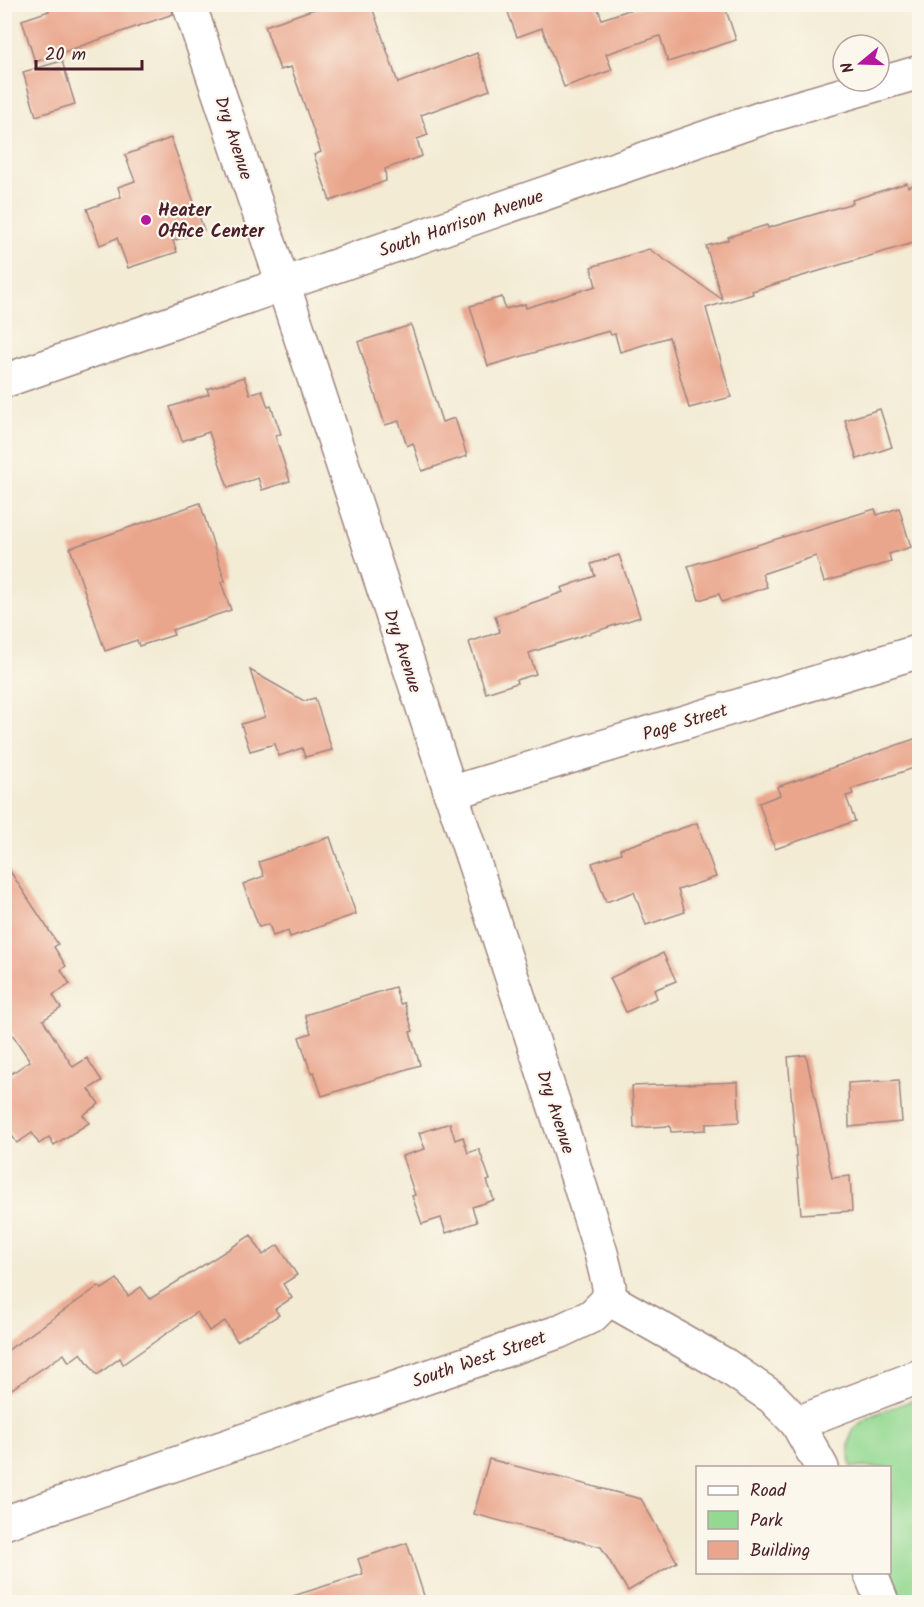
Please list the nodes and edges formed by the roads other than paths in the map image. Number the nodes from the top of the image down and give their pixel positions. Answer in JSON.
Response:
{"nodes":[{"id":1,"x":189,"y":4,"type":"edge"},
{"id":2,"x":920,"y":72,"type":"edge"},
{"id":3,"x":283,"y":284,"type":"junction"},
{"id":4,"x":4,"y":381,"type":"edge"},
{"id":5,"x":920,"y":651,"type":"edge"},
{"id":6,"x":450,"y":793,"type":"junction"},
{"id":7,"x":609,"y":1299,"type":"junction"},
{"id":8,"x":920,"y":1376,"type":"edge"},
{"id":9,"x":797,"y":1423,"type":"junction"},
{"id":10,"x":821,"y":1466,"type":"edge"},
{"id":11,"x":4,"y":1523,"type":"edge"},
{"id":12,"x":871,"y":1574,"type":"edge"},
{"id":13,"x":882,"y":1602,"type":"edge"}],
"edges":[{"from":1,"to":3,"type":"street","name":"Dry Avenue"},
{"from":2,"to":3,"type":"street","name":"South Harrison Avenue"},
{"from":3,"to":4,"type":"street","name":"South Harrison Avenue"},
{"from":3,"to":6,"type":"street","name":"Dry Avenue"},
{"from":5,"to":6,"type":"street","name":"Page Street"},
{"from":6,"to":7,"type":"street","name":"Dry Avenue"},
{"from":7,"to":9,"type":"street"},
{"from":7,"to":11,"type":"street","name":"South West Street"},
{"from":8,"to":9,"type":"street"},
{"from":9,"to":10,"type":"street"},
{"from":12,"to":13,"type":"street"}]}
